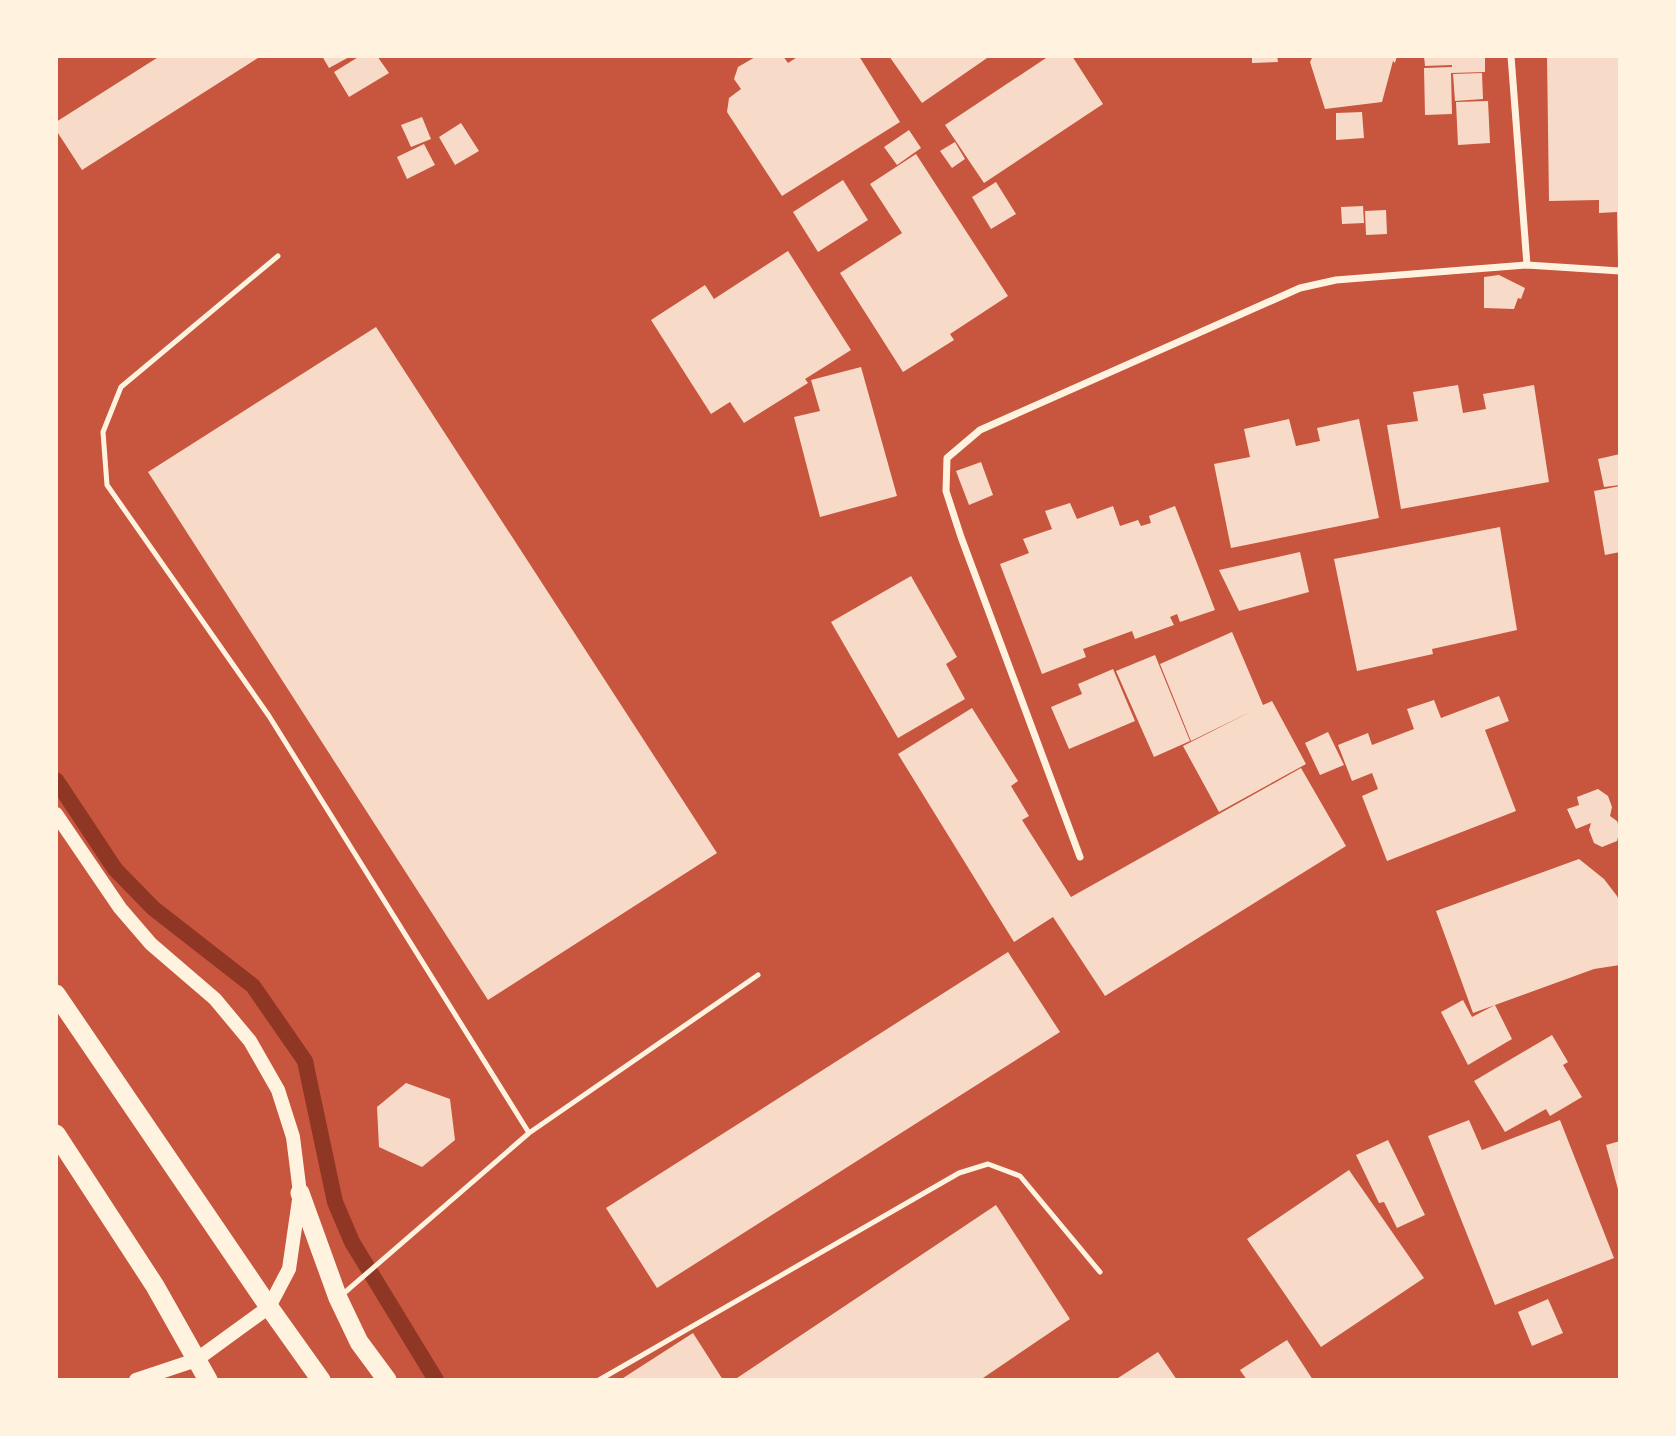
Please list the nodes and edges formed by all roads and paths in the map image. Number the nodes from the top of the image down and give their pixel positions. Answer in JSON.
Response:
{"nodes":[{"id":1,"x":1510,"y":56,"type":"edge"},
{"id":2,"x":278,"y":256,"type":"dead end"},
{"id":3,"x":1527,"y":265,"type":"junction"},
{"id":4,"x":1620,"y":271,"type":"edge"},
{"id":5,"x":56,"y":814,"type":"edge"},
{"id":6,"x":1080,"y":857,"type":"dead end"},
{"id":7,"x":758,"y":975,"type":"dead end"},
{"id":8,"x":56,"y":994,"type":"edge"},
{"id":9,"x":529,"y":1133,"type":"junction"},
{"id":10,"x":56,"y":1134,"type":"edge"},
{"id":11,"x":300,"y":1193,"type":"junction"},
{"id":12,"x":1100,"y":1272,"type":"dead end"},
{"id":13,"x":338,"y":1298,"type":"junction"},
{"id":14,"x":269,"y":1307,"type":"junction"},
{"id":15,"x":196,"y":1360,"type":"junction"},
{"id":16,"x":136,"y":1380,"type":"edge"},
{"id":17,"x":208,"y":1380,"type":"edge"},
{"id":18,"x":321,"y":1380,"type":"edge"},
{"id":19,"x":387,"y":1380,"type":"edge"},
{"id":20,"x":599,"y":1380,"type":"edge"}],
"edges":[{"from":1,"to":3,"type":"street"},
{"from":2,"to":9,"type":"lane"},
{"from":3,"to":4,"type":"street"},
{"from":3,"to":6,"type":"street"},
{"from":5,"to":11,"type":"main road"},
{"from":7,"to":9,"type":"lane"},
{"from":8,"to":14,"type":"highway"},
{"from":9,"to":13,"type":"lane"},
{"from":10,"to":15,"type":"highway"},
{"from":11,"to":13,"type":"highway"},
{"from":11,"to":14,"type":"main road"},
{"from":12,"to":20,"type":"lane"},
{"from":13,"to":19,"type":"highway"},
{"from":14,"to":15,"type":"main road"},
{"from":14,"to":18,"type":"highway"},
{"from":15,"to":16,"type":"main road"},
{"from":15,"to":17,"type":"highway"}]}
